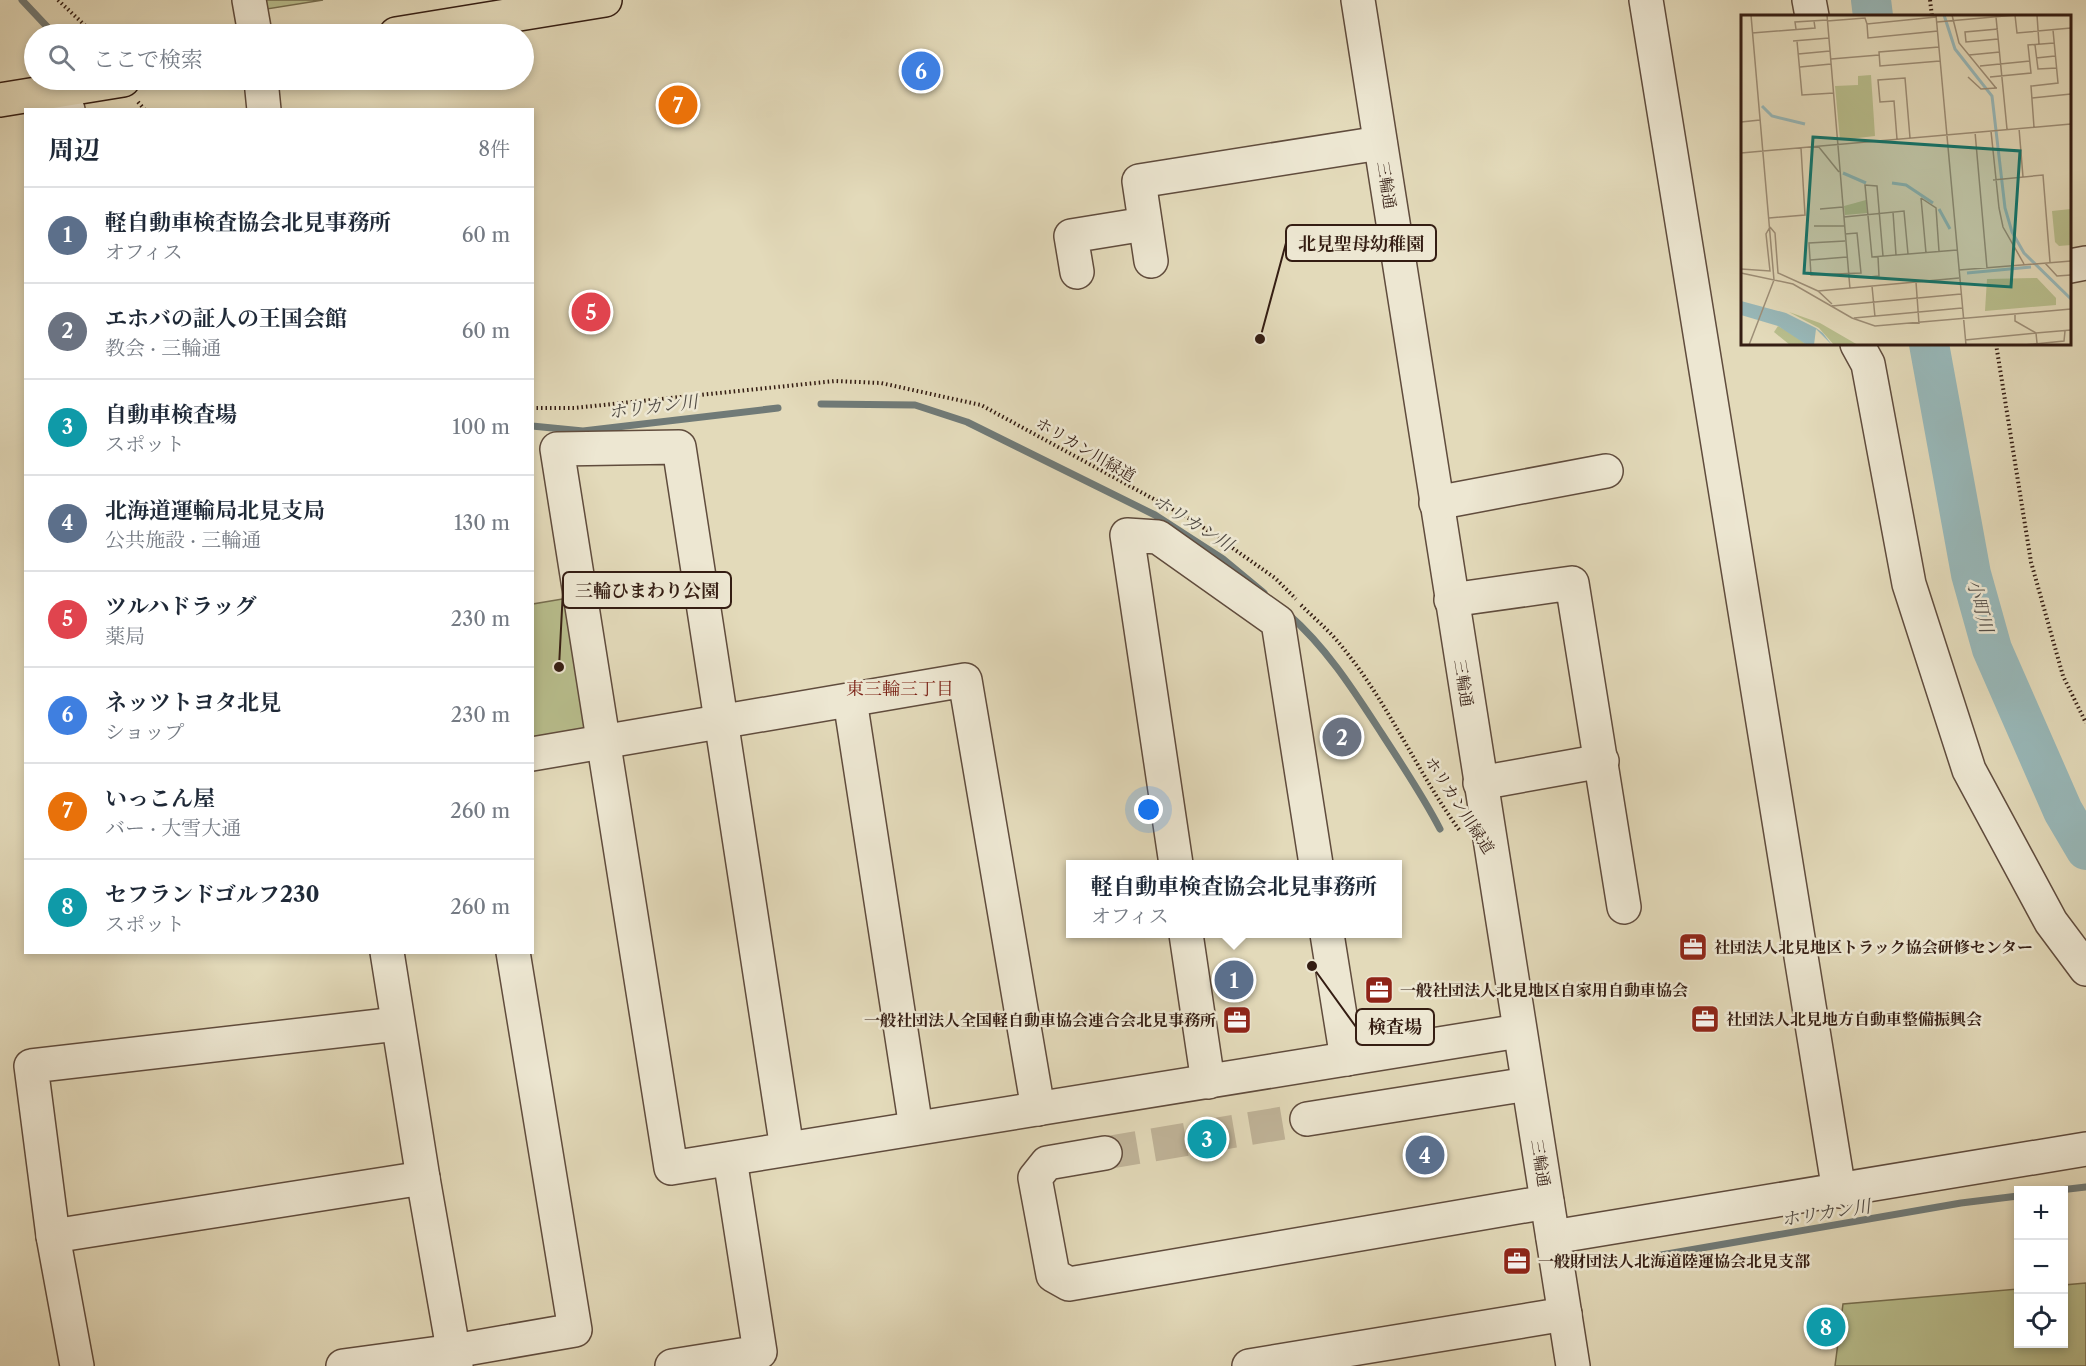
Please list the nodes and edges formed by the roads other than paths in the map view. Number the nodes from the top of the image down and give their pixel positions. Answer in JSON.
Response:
{"nodes":[{"id":1,"x":249,"y":0,"type":"edge"},
{"id":2,"x":605,"y":0,"type":"edge"},
{"id":3,"x":1358,"y":0,"type":"edge"},
{"id":4,"x":1646,"y":0,"type":"edge"},
{"id":5,"x":1809,"y":0,"type":"edge"},
{"id":6,"x":1812,"y":15,"type":"edge"},
{"id":7,"x":253,"y":24,"type":"edge"},
{"id":8,"x":457,"y":24,"type":"edge"},
{"id":9,"x":92,"y":90,"type":"edge"},
{"id":10,"x":262,"y":90,"type":"edge"},
{"id":11,"x":0,"y":100,"type":"edge"},
{"id":12,"x":60,"y":100,"type":"edge"},
{"id":13,"x":264,"y":108,"type":"edge"},
{"id":14,"x":1380,"y":143,"type":"junction"},
{"id":15,"x":1145,"y":224,"type":"junction"},
{"id":16,"x":1151,"y":261,"type":"dead end"},
{"id":17,"x":2086,"y":263,"type":"edge"},
{"id":18,"x":2071,"y":266,"type":"edge"},
{"id":19,"x":1077,"y":272,"type":"dead end"},
{"id":20,"x":1858,"y":345,"type":"edge"},
{"id":21,"x":1606,"y":471,"type":"dead end"},
{"id":22,"x":1436,"y":503,"type":"junction"},
{"id":23,"x":1451,"y":600,"type":"junction"},
{"id":24,"x":850,"y":699,"type":"junction"},
{"id":25,"x":723,"y":721,"type":"junction"},
{"id":26,"x":605,"y":742,"type":"junction"},
{"id":27,"x":534,"y":754,"type":"edge"},
{"id":28,"x":1602,"y":761,"type":"junction"},
{"id":29,"x":1480,"y":783,"type":"junction"},
{"id":30,"x":1175,"y":860,"type":"edge"},
{"id":31,"x":1315,"y":860,"type":"edge"},
{"id":32,"x":1624,"y":907,"type":"dead end"},
{"id":33,"x":1187,"y":938,"type":"edge"},
{"id":34,"x":1328,"y":938,"type":"edge"},
{"id":35,"x":393,"y":954,"type":"edge"},
{"id":36,"x":513,"y":954,"type":"edge"},
{"id":37,"x":2086,"y":969,"type":"edge"},
{"id":38,"x":397,"y":1024,"type":"junction"},
{"id":39,"x":1519,"y":1031,"type":"junction"},
{"id":40,"x":1347,"y":1059,"type":"junction"},
{"id":41,"x":1208,"y":1082,"type":"junction"},
{"id":42,"x":1528,"y":1084,"type":"junction"},
{"id":43,"x":1038,"y":1109,"type":"junction"},
{"id":44,"x":1307,"y":1119,"type":"tunnel mouth"},
{"id":45,"x":916,"y":1128,"type":"junction"},
{"id":46,"x":787,"y":1149,"type":"junction"},
{"id":47,"x":2086,"y":1149,"type":"edge"},
{"id":48,"x":1105,"y":1153,"type":"tunnel mouth"},
{"id":49,"x":730,"y":1159,"type":"junction"},
{"id":50,"x":423,"y":1178,"type":"junction"},
{"id":51,"x":1839,"y":1191,"type":"junction"},
{"id":52,"x":1547,"y":1203,"type":"junction"},
{"id":53,"x":53,"y":1236,"type":"junction"},
{"id":54,"x":1553,"y":1237,"type":"junction"},
{"id":55,"x":1565,"y":1314,"type":"junction"},
{"id":56,"x":455,"y":1358,"type":"edge"},
{"id":57,"x":77,"y":1366,"type":"edge"},
{"id":58,"x":343,"y":1366,"type":"edge"},
{"id":59,"x":678,"y":1366,"type":"edge"},
{"id":60,"x":1249,"y":1366,"type":"edge"},
{"id":61,"x":1573,"y":1366,"type":"edge"}],
"edges":[{"from":1,"to":7,"type":"street"},
{"from":2,"to":8,"type":"highway"},
{"from":3,"to":14,"type":"street","name":"三輪通"},
{"from":4,"to":51,"type":"street"},
{"from":5,"to":6,"type":"street"},
{"from":9,"to":12,"type":"highway"},
{"from":10,"to":13,"type":"street"},
{"from":11,"to":12,"type":"highway"},
{"from":14,"to":15,"type":"street"},
{"from":14,"to":22,"type":"street","name":"三輪通"},
{"from":15,"to":16,"type":"street"},
{"from":15,"to":19,"type":"street"},
{"from":17,"to":18,"type":"street"},
{"from":20,"to":37,"type":"street"},
{"from":21,"to":22,"type":"street"},
{"from":22,"to":23,"type":"street","name":"三輪通"},
{"from":23,"to":28,"type":"street"},
{"from":23,"to":29,"type":"street","name":"三輪通"},
{"from":24,"to":25,"type":"street"},
{"from":24,"to":43,"type":"street"},
{"from":24,"to":45,"type":"street"},
{"from":25,"to":26,"type":"street"},
{"from":25,"to":26,"type":"street"},
{"from":25,"to":46,"type":"street"},
{"from":26,"to":27,"type":"street"},
{"from":26,"to":49,"type":"street"},
{"from":28,"to":29,"type":"street"},
{"from":28,"to":32,"type":"street"},
{"from":29,"to":39,"type":"street","name":"三輪通"},
{"from":30,"to":31,"type":"street"},
{"from":33,"to":41,"type":"street"},
{"from":34,"to":40,"type":"street"},
{"from":35,"to":38,"type":"street"},
{"from":36,"to":56,"type":"street"},
{"from":38,"to":50,"type":"street"},
{"from":38,"to":53,"type":"street"},
{"from":39,"to":40,"type":"street"},
{"from":39,"to":42,"type":"street","name":"三輪通"},
{"from":40,"to":41,"type":"street"},
{"from":41,"to":43,"type":"street"},
{"from":42,"to":44,"type":"street"},
{"from":42,"to":52,"type":"street","name":"三輪通"},
{"from":43,"to":45,"type":"street"},
{"from":45,"to":46,"type":"street"},
{"from":46,"to":49,"type":"street"},
{"from":47,"to":51,"type":"street"},
{"from":48,"to":52,"type":"street"},
{"from":49,"to":59,"type":"street"},
{"from":50,"to":53,"type":"street"},
{"from":50,"to":56,"type":"street"},
{"from":51,"to":54,"type":"street"},
{"from":52,"to":54,"type":"street","name":"三輪通"},
{"from":53,"to":57,"type":"street"},
{"from":54,"to":55,"type":"street","name":"三輪通"},
{"from":55,"to":60,"type":"street"},
{"from":55,"to":61,"type":"street","name":"三輪通"},
{"from":56,"to":58,"type":"street"}]}
